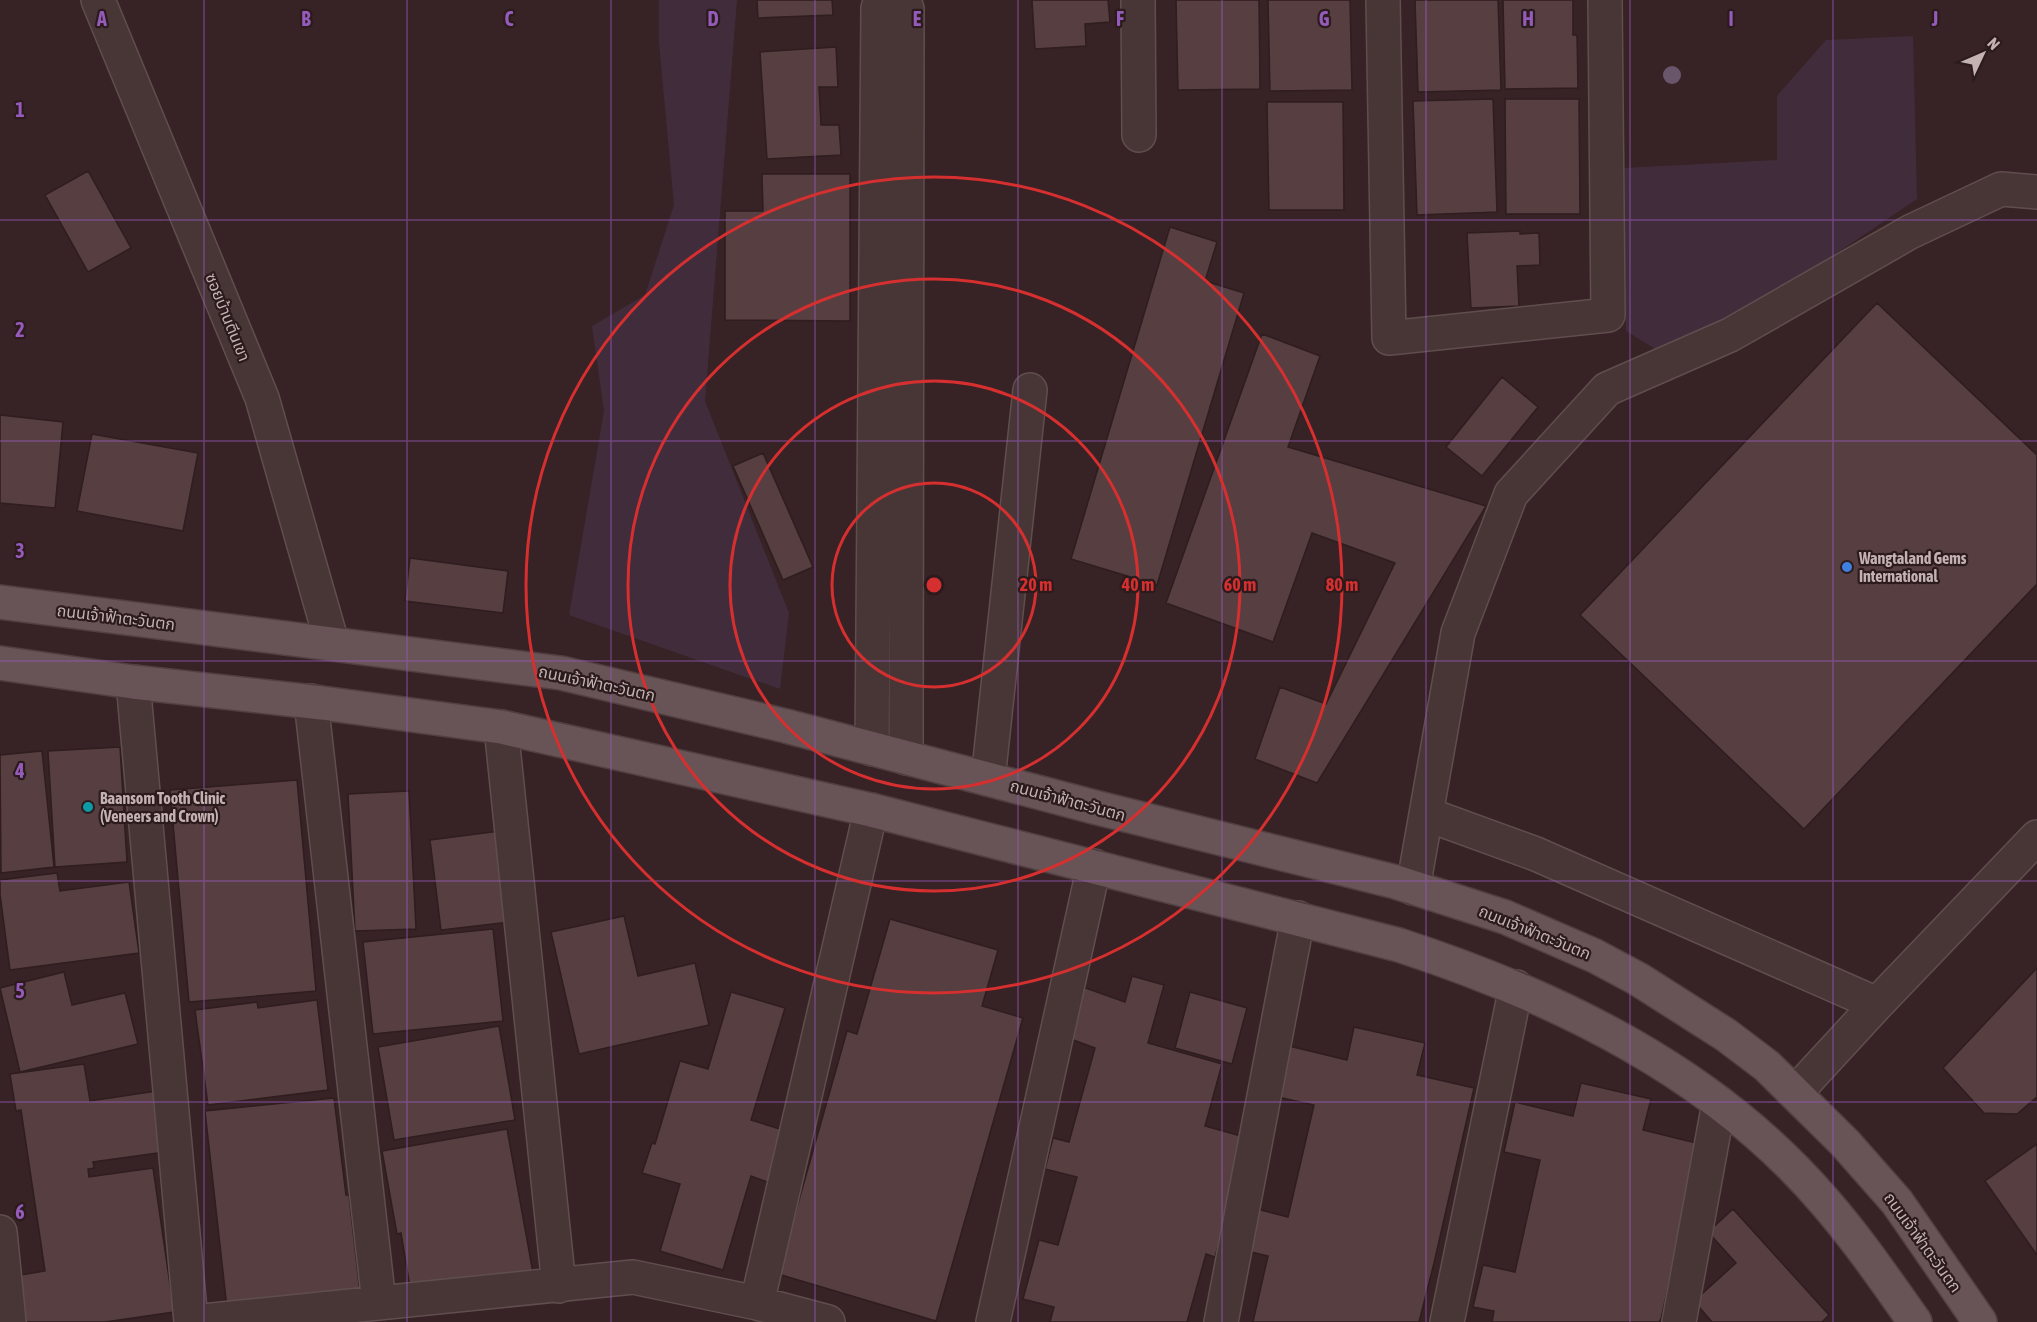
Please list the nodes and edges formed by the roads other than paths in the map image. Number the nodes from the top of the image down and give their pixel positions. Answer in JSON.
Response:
{"nodes":[{"id":1,"x":98,"y":0,"type":"edge"},
{"id":2,"x":881,"y":0,"type":"edge"},
{"id":3,"x":904,"y":0,"type":"edge"},
{"id":4,"x":1138,"y":0,"type":"edge"},
{"id":5,"x":1383,"y":0,"type":"edge"},
{"id":6,"x":1605,"y":0,"type":"edge"},
{"id":7,"x":1139,"y":135,"type":"dead end"},
{"id":8,"x":2037,"y":192,"type":"edge"},
{"id":9,"x":1030,"y":390,"type":"dead end"},
{"id":10,"x":0,"y":602,"type":"edge"},
{"id":11,"x":332,"y":643,"type":"junction"},
{"id":12,"x":0,"y":663,"type":"edge"},
{"id":13,"x":133,"y":682,"type":"junction"},
{"id":14,"x":311,"y":701,"type":"junction"},
{"id":15,"x":501,"y":727,"type":"junction"},
{"id":16,"x":872,"y":749,"type":"junction"},
{"id":17,"x":906,"y":758,"type":"junction"},
{"id":18,"x":988,"y":779,"type":"junction"},
{"id":19,"x":871,"y":810,"type":"junction"},
{"id":20,"x":1426,"y":814,"type":"junction"},
{"id":21,"x":2037,"y":837,"type":"edge"},
{"id":22,"x":1094,"y":866,"type":"junction"},
{"id":23,"x":1413,"y":888,"type":"junction"},
{"id":24,"x":1298,"y":918,"type":"junction"},
{"id":25,"x":1516,"y":987,"type":"junction"},
{"id":26,"x":1877,"y":1004,"type":"junction"},
{"id":27,"x":1795,"y":1093,"type":"junction"},
{"id":28,"x":1719,"y":1103,"type":"junction"},
{"id":29,"x":0,"y":1232,"type":"edge"},
{"id":30,"x":559,"y":1286,"type":"junction"},
{"id":31,"x":378,"y":1303,"type":"junction"},
{"id":32,"x":757,"y":1303,"type":"junction"},
{"id":33,"x":9,"y":1322,"type":"edge"},
{"id":34,"x":192,"y":1322,"type":"edge"},
{"id":35,"x":828,"y":1322,"type":"edge"},
{"id":36,"x":993,"y":1322,"type":"edge"},
{"id":37,"x":1221,"y":1322,"type":"edge"},
{"id":38,"x":1447,"y":1322,"type":"edge"},
{"id":39,"x":1679,"y":1322,"type":"edge"},
{"id":40,"x":1915,"y":1322,"type":"edge"},
{"id":41,"x":1980,"y":1322,"type":"edge"}],
"edges":[{"from":1,"to":11,"type":"street","name":"ซอยบ้านตีนเขา"},
{"from":2,"to":16,"type":"street"},
{"from":3,"to":17,"type":"street"},
{"from":4,"to":7,"type":"street"},
{"from":5,"to":6,"type":"street"},
{"from":8,"to":20,"type":"street"},
{"from":9,"to":18,"type":"street"},
{"from":10,"to":11,"type":"main road","name":"ถนนเจ้าฟ้าตะวันตก"},
{"from":11,"to":16,"type":"main road","name":"ถนนเจ้าฟ้าตะวันตก"},
{"from":12,"to":13,"type":"main road"},
{"from":13,"to":14,"type":"main road"},
{"from":13,"to":34,"type":"street"},
{"from":14,"to":15,"type":"main road"},
{"from":14,"to":31,"type":"street"},
{"from":15,"to":19,"type":"main road"},
{"from":15,"to":30,"type":"street"},
{"from":16,"to":17,"type":"main road","name":"ถนนเจ้าฟ้าตะวันตก"},
{"from":17,"to":18,"type":"main road","name":"ถนนเจ้าฟ้าตะวันตก"},
{"from":18,"to":23,"type":"main road","name":"ถนนเจ้าฟ้าตะวันตก"},
{"from":19,"to":22,"type":"main road"},
{"from":19,"to":32,"type":"street"},
{"from":20,"to":23,"type":"street"},
{"from":20,"to":26,"type":"street"},
{"from":21,"to":26,"type":"street"},
{"from":22,"to":24,"type":"main road"},
{"from":22,"to":36,"type":"street"},
{"from":23,"to":27,"type":"main road","name":"ถนนเจ้าฟ้าตะวันตก"},
{"from":24,"to":25,"type":"main road"},
{"from":24,"to":37,"type":"street"},
{"from":25,"to":28,"type":"main road"},
{"from":25,"to":38,"type":"street"},
{"from":26,"to":27,"type":"street"},
{"from":27,"to":41,"type":"main road","name":"ถนนเจ้าฟ้าตะวันตก"},
{"from":28,"to":39,"type":"street"},
{"from":28,"to":40,"type":"main road"},
{"from":29,"to":33,"type":"street"},
{"from":30,"to":31,"type":"street"},
{"from":30,"to":32,"type":"street"},
{"from":31,"to":34,"type":"street"},
{"from":32,"to":35,"type":"street"}]}
